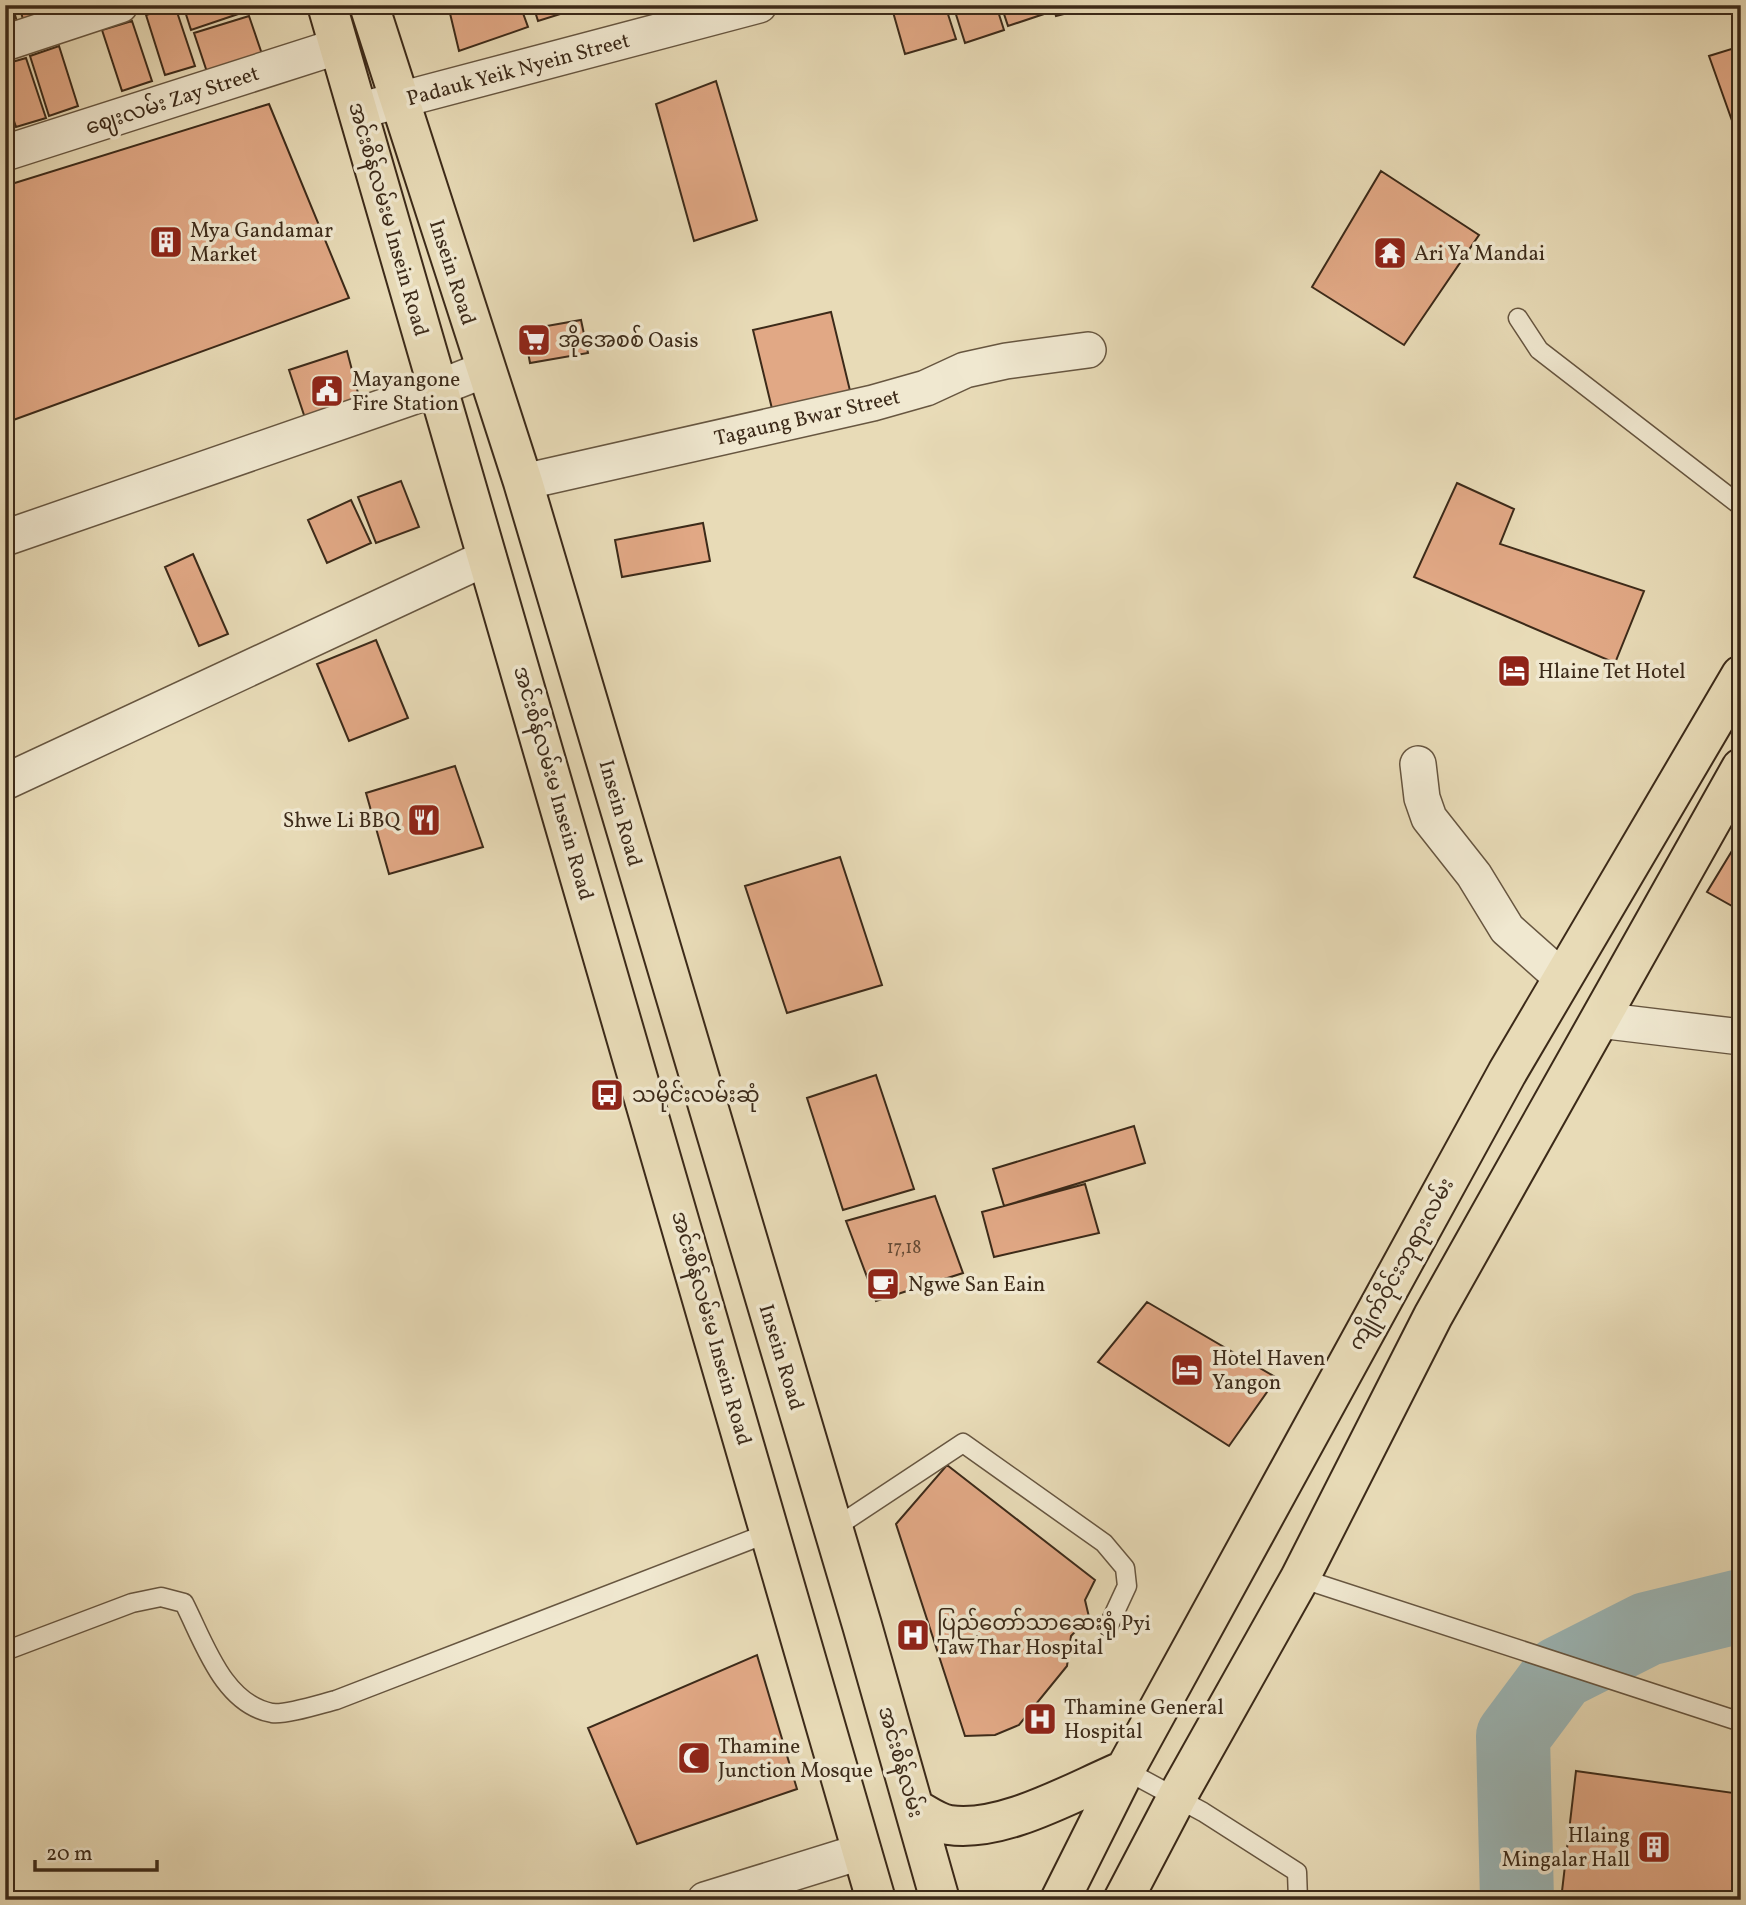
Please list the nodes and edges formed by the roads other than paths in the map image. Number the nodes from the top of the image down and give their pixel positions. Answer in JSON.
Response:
{"nodes":[{"id":1,"x":120,"y":5,"type":"edge"},
{"id":2,"x":327,"y":5,"type":"edge"},
{"id":3,"x":369,"y":5,"type":"edge"},
{"id":4,"x":759,"y":5,"type":"edge"},
{"id":5,"x":5,"y":43,"type":"edge"},
{"id":6,"x":339,"y":46,"type":"junction"},
{"id":7,"x":397,"y":100,"type":"junction"},
{"id":8,"x":358,"y":111,"type":"junction"},
{"id":9,"x":5,"y":153,"type":"edge"},
{"id":10,"x":1518,"y":318,"type":"dead end"},
{"id":11,"x":1088,"y":350,"type":"dead end"},
{"id":12,"x":484,"y":370,"type":"junction"},
{"id":13,"x":438,"y":388,"type":"junction"},
{"id":14,"x":523,"y":482,"type":"junction"},
{"id":15,"x":1741,"y":506,"type":"edge"},
{"id":16,"x":5,"y":538,"type":"edge"},
{"id":17,"x":488,"y":557,"type":"junction"},
{"id":18,"x":1741,"y":675,"type":"edge"},
{"id":19,"x":1418,"y":764,"type":"dead end"},
{"id":20,"x":1741,"y":768,"type":"edge"},
{"id":21,"x":5,"y":782,"type":"edge"},
{"id":22,"x":1562,"y":978,"type":"junction"},
{"id":23,"x":1599,"y":1020,"type":"junction"},
{"id":24,"x":1741,"y":1037,"type":"edge"},
{"id":25,"x":833,"y":1529,"type":"junction"},
{"id":26,"x":775,"y":1547,"type":"junction"},
{"id":27,"x":1300,"y":1578,"type":"junction"},
{"id":28,"x":862,"y":1625,"type":"joint"},
{"id":29,"x":1108,"y":1627,"type":"dead end"},
{"id":30,"x":5,"y":1651,"type":"edge"},
{"id":31,"x":1741,"y":1722,"type":"edge"},
{"id":32,"x":1125,"y":1770,"type":"junction"},
{"id":33,"x":1177,"y":1797,"type":"junction"},
{"id":34,"x":914,"y":1808,"type":"junction"},
{"id":35,"x":863,"y":1851,"type":"junction"},
{"id":36,"x":705,"y":1900,"type":"edge"},
{"id":37,"x":876,"y":1900,"type":"edge"},
{"id":38,"x":940,"y":1900,"type":"edge"},
{"id":39,"x":1060,"y":1900,"type":"edge"},
{"id":40,"x":1123,"y":1900,"type":"edge"},
{"id":41,"x":1298,"y":1900,"type":"edge"}],
"edges":[{"from":1,"to":5,"type":"street"},
{"from":2,"to":6,"type":"main road","name":"အင်းစိန်လမ်းမ Insein Road"},
{"from":3,"to":7,"type":"main road","name":"Insein Road"},
{"from":4,"to":7,"type":"street","name":"Padauk Yeik Nyein Street"},
{"from":6,"to":8,"type":"main road","name":"အင်းစိန်လမ်းမ Insein Road"},
{"from":6,"to":9,"type":"street","name":"ဈေးလမ်း Zay Street"},
{"from":7,"to":8,"type":"street","name":"Padauk Yeik Nyein Street"},
{"from":7,"to":12,"type":"main road","name":"Insein Road"},
{"from":8,"to":13,"type":"main road","name":"အင်းစိန်လမ်းမ Insein Road"},
{"from":10,"to":15,"type":"lane"},
{"from":11,"to":14,"type":"street","name":"Tagaung Bwar Street"},
{"from":12,"to":13,"type":"street"},
{"from":12,"to":14,"type":"main road","name":"Insein Road"},
{"from":13,"to":16,"type":"street"},
{"from":13,"to":17,"type":"main road","name":"အင်းစိန်လမ်းမ Insein Road"},
{"from":14,"to":25,"type":"main road","name":"Insein Road"},
{"from":17,"to":21,"type":"street"},
{"from":17,"to":26,"type":"main road","name":"အင်းစိန်လမ်းမ Insein Road"},
{"from":18,"to":22,"type":"main road","name":"ကျိုက်ဝိုင်းဘုရားလမ်း"},
{"from":19,"to":22,"type":"street"},
{"from":20,"to":23,"type":"main road"},
{"from":22,"to":32,"type":"main road","name":"ကျိုက်ဝိုင်းဘုရားလမ်း"},
{"from":23,"to":24,"type":"street"},
{"from":23,"to":27,"type":"main road"},
{"from":25,"to":28,"type":"main road","name":"Insein Road"},
{"from":25,"to":29,"type":"lane"},
{"from":26,"to":30,"type":"lane"},
{"from":26,"to":35,"type":"main road"},
{"from":27,"to":31,"type":"lane"},
{"from":27,"to":33,"type":"main road"},
{"from":28,"to":34,"type":"main road","name":"အင်းစိန်လမ်း"},
{"from":32,"to":33,"type":"lane"},
{"from":32,"to":34,"type":"main road"},
{"from":32,"to":39,"type":"main road","name":"ကျိုက်ဝိုင်းဘုရားလမ်း"},
{"from":33,"to":40,"type":"main road"},
{"from":33,"to":41,"type":"lane"},
{"from":34,"to":38,"type":"main road","name":"အင်းစိန်လမ်း"},
{"from":35,"to":36,"type":"street"},
{"from":35,"to":37,"type":"main road"}]}
